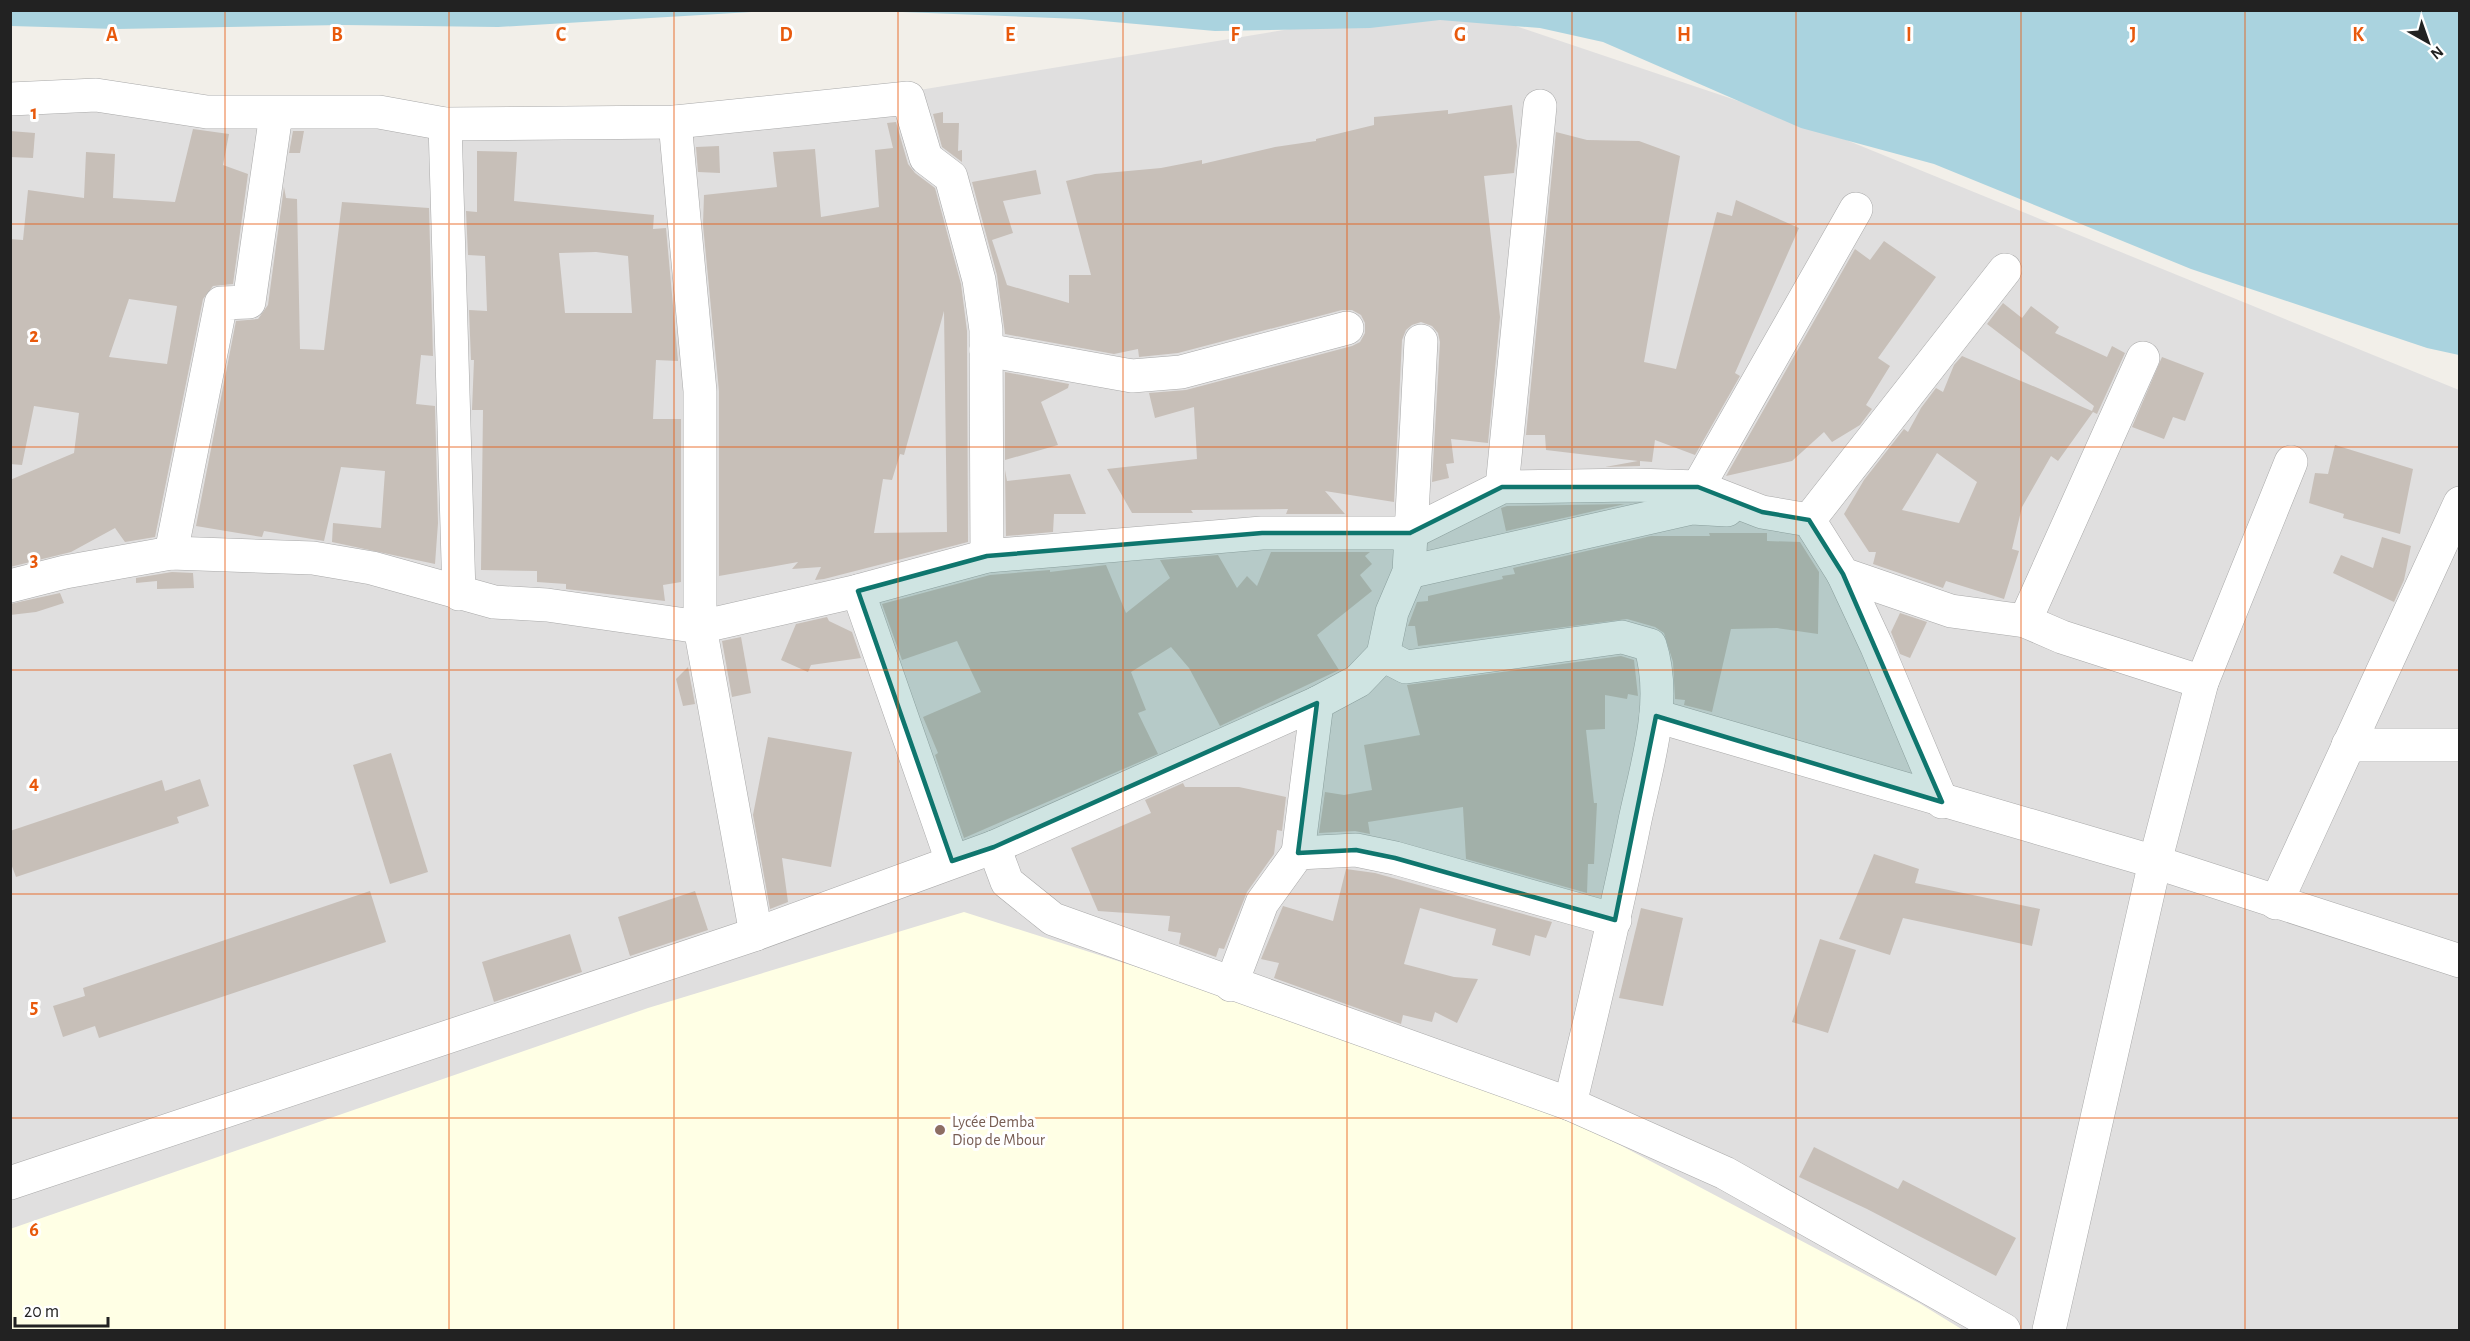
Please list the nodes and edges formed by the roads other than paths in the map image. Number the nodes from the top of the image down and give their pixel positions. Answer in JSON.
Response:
{"nodes":[{"id":1,"x":10,"y":99,"type":"edge"},
{"id":2,"x":1540,"y":106,"type":"dead end"},
{"id":3,"x":276,"y":114,"type":"junction"},
{"id":4,"x":675,"y":122,"type":"junction"},
{"id":5,"x":445,"y":124,"type":"junction"},
{"id":6,"x":1856,"y":208,"type":"dead end"},
{"id":7,"x":2005,"y":270,"type":"dead end"},
{"id":8,"x":1347,"y":328,"type":"dead end"},
{"id":9,"x":1420,"y":340,"type":"dead end"},
{"id":10,"x":986,"y":350,"type":"junction"},
{"id":11,"x":2143,"y":358,"type":"dead end"},
{"id":12,"x":2291,"y":462,"type":"dead end"},
{"id":13,"x":1502,"y":487,"type":"junction"},
{"id":14,"x":1698,"y":487,"type":"junction"},
{"id":15,"x":2460,"y":503,"type":"edge"},
{"id":16,"x":1762,"y":512,"type":"junction"},
{"id":17,"x":1809,"y":520,"type":"junction"},
{"id":18,"x":1410,"y":533,"type":"junction"},
{"id":19,"x":171,"y":553,"type":"junction"},
{"id":20,"x":987,"y":556,"type":"junction"},
{"id":21,"x":1409,"y":572,"type":"junction"},
{"id":22,"x":1843,"y":574,"type":"junction"},
{"id":23,"x":10,"y":586,"type":"edge"},
{"id":24,"x":858,"y":591,"type":"junction"},
{"id":25,"x":459,"y":594,"type":"junction"},
{"id":26,"x":2025,"y":621,"type":"junction"},
{"id":27,"x":700,"y":627,"type":"junction"},
{"id":28,"x":1383,"y":655,"type":"junction"},
{"id":29,"x":2202,"y":682,"type":"junction"},
{"id":30,"x":1317,"y":703,"type":"junction"},
{"id":31,"x":1656,"y":716,"type":"junction"},
{"id":32,"x":2348,"y":745,"type":"junction"},
{"id":33,"x":2460,"y":745,"type":"edge"},
{"id":34,"x":1942,"y":802,"type":"junction"},
{"id":35,"x":994,"y":847,"type":"junction"},
{"id":36,"x":1298,"y":853,"type":"junction"},
{"id":37,"x":952,"y":861,"type":"junction"},
{"id":38,"x":2155,"y":862,"type":"junction"},
{"id":39,"x":2276,"y":903,"type":"junction"},
{"id":40,"x":1615,"y":920,"type":"junction"},
{"id":41,"x":756,"y":934,"type":"junction"},
{"id":42,"x":2460,"y":961,"type":"edge"},
{"id":43,"x":1231,"y":984,"type":"junction"},
{"id":44,"x":1570,"y":1104,"type":"junction"},
{"id":45,"x":10,"y":1183,"type":"edge"},
{"id":46,"x":2004,"y":1330,"type":"edge"},
{"id":47,"x":2049,"y":1330,"type":"edge"}],
"edges":[{"from":1,"to":3,"type":"street"},
{"from":2,"to":13,"type":"street"},
{"from":3,"to":5,"type":"street"},
{"from":3,"to":19,"type":"street"},
{"from":4,"to":5,"type":"street"},
{"from":4,"to":10,"type":"street"},
{"from":4,"to":27,"type":"street"},
{"from":5,"to":25,"type":"street"},
{"from":6,"to":14,"type":"street"},
{"from":7,"to":17,"type":"street"},
{"from":8,"to":10,"type":"street"},
{"from":9,"to":18,"type":"street"},
{"from":10,"to":20,"type":"street"},
{"from":11,"to":26,"type":"street"},
{"from":12,"to":29,"type":"street"},
{"from":13,"to":14,"type":"street"},
{"from":13,"to":18,"type":"street"},
{"from":14,"to":16,"type":"street"},
{"from":15,"to":32,"type":"street"},
{"from":16,"to":17,"type":"street"},
{"from":16,"to":21,"type":"street"},
{"from":17,"to":22,"type":"street"},
{"from":18,"to":20,"type":"street"},
{"from":18,"to":21,"type":"street"},
{"from":19,"to":23,"type":"street"},
{"from":19,"to":25,"type":"street"},
{"from":20,"to":24,"type":"street"},
{"from":21,"to":28,"type":"street"},
{"from":22,"to":26,"type":"street"},
{"from":22,"to":34,"type":"street"},
{"from":24,"to":27,"type":"street"},
{"from":24,"to":37,"type":"street"},
{"from":25,"to":27,"type":"street"},
{"from":26,"to":29,"type":"street"},
{"from":27,"to":41,"type":"street"},
{"from":28,"to":30,"type":"street"},
{"from":28,"to":31,"type":"street"},
{"from":29,"to":38,"type":"street"},
{"from":30,"to":35,"type":"street"},
{"from":30,"to":36,"type":"street"},
{"from":31,"to":34,"type":"street"},
{"from":31,"to":40,"type":"street"},
{"from":32,"to":33,"type":"street"},
{"from":32,"to":39,"type":"street"},
{"from":34,"to":38,"type":"street"},
{"from":35,"to":37,"type":"street"},
{"from":35,"to":43,"type":"street"},
{"from":36,"to":40,"type":"street"},
{"from":36,"to":43,"type":"street"},
{"from":37,"to":41,"type":"street"},
{"from":38,"to":39,"type":"street"},
{"from":38,"to":47,"type":"street"},
{"from":39,"to":42,"type":"street"},
{"from":40,"to":44,"type":"street"},
{"from":41,"to":45,"type":"street"},
{"from":43,"to":44,"type":"street"},
{"from":44,"to":46,"type":"street"}]}
